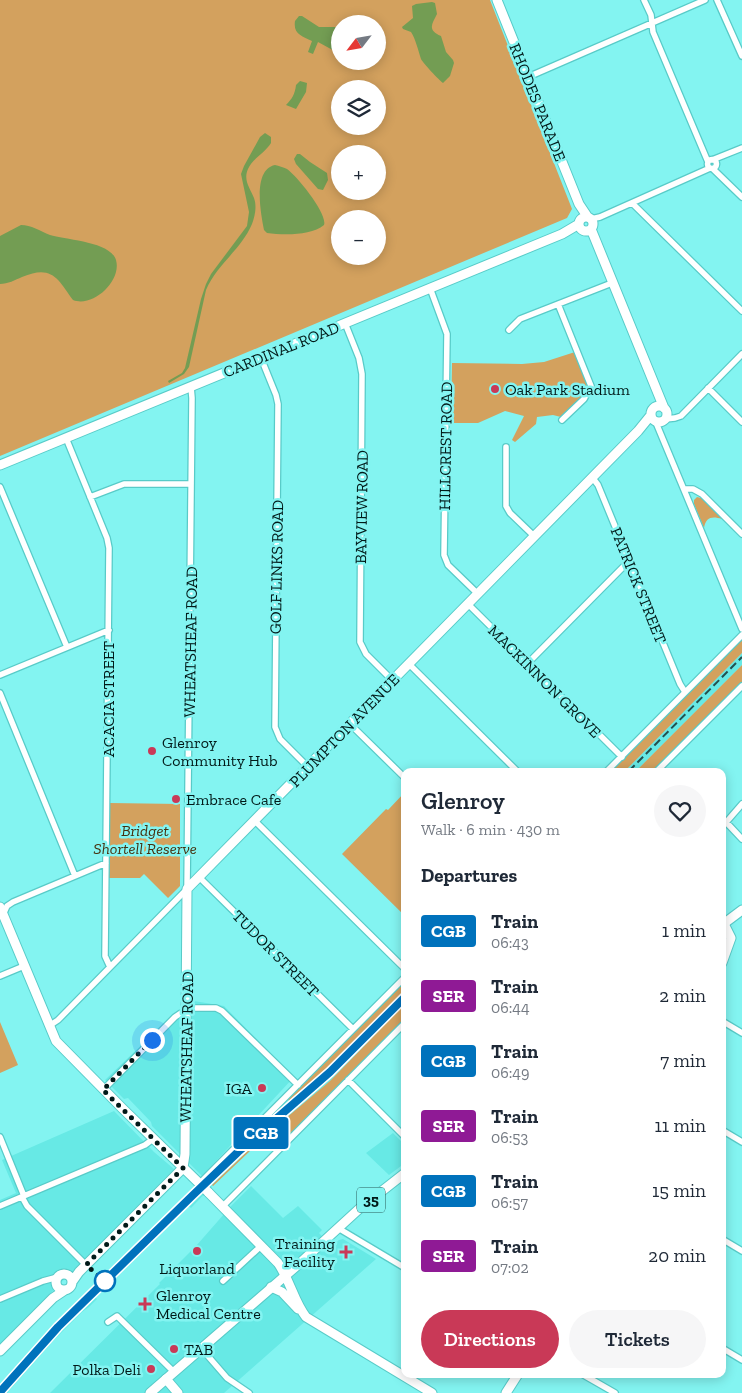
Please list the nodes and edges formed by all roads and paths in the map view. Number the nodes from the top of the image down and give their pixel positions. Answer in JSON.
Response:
{"nodes":[{"id":1,"x":497,"y":0,"type":"edge"},
{"id":2,"x":644,"y":0,"type":"edge"},
{"id":3,"x":704,"y":0,"type":"edge"},
{"id":4,"x":717,"y":0,"type":"edge"},
{"id":5,"x":652,"y":23,"type":"junction"},
{"id":6,"x":742,"y":56,"type":"edge"},
{"id":7,"x":528,"y":77,"type":"junction"},
{"id":8,"x":742,"y":148,"type":"edge"},
{"id":9,"x":712,"y":164,"type":"junction"},
{"id":10,"x":742,"y":197,"type":"edge"},
{"id":11,"x":632,"y":203,"type":"junction"},
{"id":12,"x":587,"y":223,"type":"junction"},
{"id":13,"x":612,"y":283,"type":"junction"},
{"id":14,"x":430,"y":288,"type":"junction"},
{"id":15,"x":558,"y":304,"type":"junction"},
{"id":16,"x":742,"y":311,"type":"edge"},
{"id":17,"x":346,"y":323,"type":"junction"},
{"id":18,"x":509,"y":330,"type":"dead end"},
{"id":19,"x":742,"y":354,"type":"edge"},
{"id":20,"x":261,"y":358,"type":"junction"},
{"id":21,"x":191,"y":386,"type":"junction"},
{"id":22,"x":708,"y":388,"type":"junction"},
{"id":23,"x":661,"y":416,"type":"junction"},
{"id":24,"x":562,"y":420,"type":"dead end"},
{"id":25,"x":742,"y":422,"type":"edge"},
{"id":26,"x":66,"y":438,"type":"junction"},
{"id":27,"x":506,"y":447,"type":"dead end"},
{"id":28,"x":0,"y":465,"type":"edge"},
{"id":29,"x":592,"y":477,"type":"junction"},
{"id":30,"x":191,"y":484,"type":"junction"},
{"id":31,"x":0,"y":487,"type":"edge"},
{"id":32,"x":685,"y":489,"type":"junction"},
{"id":33,"x":90,"y":497,"type":"junction"},
{"id":34,"x":742,"y":534,"type":"edge"},
{"id":35,"x":534,"y":536,"type":"junction"},
{"id":36,"x":630,"y":560,"type":"junction"},
{"id":37,"x":478,"y":594,"type":"junction"},
{"id":38,"x":468,"y":604,"type":"junction"},
{"id":39,"x":742,"y":629,"type":"edge"},
{"id":40,"x":108,"y":630,"type":"junction"},
{"id":41,"x":742,"y":635,"type":"edge"},
{"id":42,"x":66,"y":647,"type":"junction"},
{"id":43,"x":409,"y":664,"type":"junction"},
{"id":44,"x":527,"y":664,"type":"junction"},
{"id":45,"x":0,"y":675,"type":"edge"},
{"id":46,"x":393,"y":680,"type":"junction"},
{"id":47,"x":742,"y":686,"type":"edge"},
{"id":48,"x":685,"y":692,"type":"junction"},
{"id":49,"x":0,"y":693,"type":"edge"},
{"id":50,"x":350,"y":724,"type":"junction"},
{"id":51,"x":622,"y":757,"type":"junction"},
{"id":52,"x":308,"y":767,"type":"junction"},
{"id":53,"x":514,"y":768,"type":"edge"},
{"id":54,"x":610,"y":768,"type":"edge"},
{"id":55,"x":660,"y":768,"type":"edge"},
{"id":56,"x":401,"y":774,"type":"edge"},
{"id":57,"x":742,"y":804,"type":"edge"},
{"id":58,"x":255,"y":821,"type":"junction"},
{"id":59,"x":726,"y":823,"type":"edge"},
{"id":60,"x":726,"y":826,"type":"edge"},
{"id":61,"x":742,"y":838,"type":"edge"},
{"id":62,"x":106,"y":863,"type":"junction"},
{"id":63,"x":75,"y":876,"type":"junction"},
{"id":64,"x":199,"y":877,"type":"junction"},
{"id":65,"x":187,"y":889,"type":"junction"},
{"id":66,"x":742,"y":910,"type":"edge"},
{"id":67,"x":2,"y":911,"type":"edge"},
{"id":68,"x":726,"y":923,"type":"edge"},
{"id":69,"x":726,"y":931,"type":"edge"},
{"id":70,"x":726,"y":952,"type":"edge"},
{"id":71,"x":401,"y":965,"type":"edge"},
{"id":72,"x":24,"y":966,"type":"junction"},
{"id":73,"x":110,"y":967,"type":"junction"},
{"id":74,"x":0,"y":976,"type":"edge"},
{"id":75,"x":401,"y":981,"type":"edge"},
{"id":76,"x":186,"y":1010,"type":"junction"},
{"id":77,"x":726,"y":1023,"type":"edge"},
{"id":78,"x":49,"y":1026,"type":"junction"},
{"id":79,"x":353,"y":1029,"type":"junction"},
{"id":80,"x":401,"y":1030,"type":"edge"},
{"id":81,"x":742,"y":1033,"type":"edge"},
{"id":82,"x":348,"y":1080,"type":"junction"},
{"id":83,"x":298,"y":1085,"type":"junction"},
{"id":84,"x":103,"y":1090,"type":"junction"},
{"id":85,"x":401,"y":1132,"type":"edge"},
{"id":86,"x":726,"y":1132,"type":"edge"},
{"id":87,"x":0,"y":1137,"type":"edge"},
{"id":88,"x":153,"y":1139,"type":"junction"},
{"id":89,"x":742,"y":1142,"type":"edge"},
{"id":90,"x":185,"y":1144,"type":"junction"},
{"id":91,"x":167,"y":1152,"type":"junction"},
{"id":92,"x":183,"y":1168,"type":"junction"},
{"id":93,"x":401,"y":1176,"type":"edge"},
{"id":94,"x":200,"y":1184,"type":"junction"},
{"id":95,"x":23,"y":1196,"type":"junction"},
{"id":96,"x":0,"y":1206,"type":"edge"},
{"id":97,"x":223,"y":1206,"type":"junction"},
{"id":98,"x":338,"y":1228,"type":"junction"},
{"id":99,"x":726,"y":1241,"type":"edge"},
{"id":100,"x":261,"y":1246,"type":"junction"},
{"id":101,"x":742,"y":1251,"type":"edge"},
{"id":102,"x":86,"y":1265,"type":"junction"},
{"id":103,"x":401,"y":1266,"type":"edge"},
{"id":104,"x":286,"y":1275,"type":"junction"},
{"id":105,"x":70,"y":1278,"type":"junction"},
{"id":106,"x":223,"y":1281,"type":"dead end"},
{"id":107,"x":59,"y":1285,"type":"junction"},
{"id":108,"x":272,"y":1287,"type":"junction"},
{"id":109,"x":0,"y":1298,"type":"edge"},
{"id":110,"x":304,"y":1314,"type":"junction"},
{"id":111,"x":108,"y":1322,"type":"dead end"},
{"id":112,"x":201,"y":1348,"type":"junction"},
{"id":113,"x":726,"y":1350,"type":"edge"},
{"id":114,"x":0,"y":1352,"type":"edge"},
{"id":115,"x":742,"y":1360,"type":"edge"},
{"id":116,"x":174,"y":1372,"type":"junction"},
{"id":117,"x":401,"y":1374,"type":"edge"},
{"id":118,"x":407,"y":1378,"type":"edge"},
{"id":119,"x":515,"y":1378,"type":"edge"},
{"id":120,"x":589,"y":1378,"type":"edge"},
{"id":121,"x":166,"y":1379,"type":"junction"},
{"id":122,"x":150,"y":1393,"type":"edge"},
{"id":123,"x":178,"y":1393,"type":"edge"},
{"id":124,"x":249,"y":1393,"type":"edge"},
{"id":125,"x":432,"y":1393,"type":"edge"},
{"id":126,"x":506,"y":1393,"type":"edge"},
{"id":127,"x":615,"y":1393,"type":"edge"}],
"edges":[{"from":1,"to":7,"type":"main road","name":"RHODES PARADE"},
{"from":2,"to":5,"type":"street"},
{"from":3,"to":5,"type":"street"},
{"from":4,"to":6,"type":"street"},
{"from":5,"to":7,"type":"street"},
{"from":5,"to":9,"type":"street"},
{"from":7,"to":12,"type":"main road","name":"RHODES PARADE"},
{"from":8,"to":9,"type":"street"},
{"from":9,"to":10,"type":"street"},
{"from":9,"to":11,"type":"street"},
{"from":11,"to":12,"type":"street"},
{"from":11,"to":16,"type":"street"},
{"from":12,"to":13,"type":"main road","name":"RHODES PARADE"},
{"from":12,"to":14,"type":"main road","name":"CARDINAL ROAD"},
{"from":13,"to":15,"type":"street"},
{"from":13,"to":23,"type":"main road","name":"RHODES PARADE"},
{"from":14,"to":17,"type":"main road","name":"CARDINAL ROAD"},
{"from":14,"to":37,"type":"street","name":"HILLCREST ROAD"},
{"from":15,"to":18,"type":"street"},
{"from":15,"to":24,"type":"street"},
{"from":17,"to":20,"type":"main road","name":"CARDINAL ROAD"},
{"from":17,"to":46,"type":"street","name":"BAYVIEW ROAD"},
{"from":19,"to":22,"type":"street"},
{"from":20,"to":21,"type":"main road","name":"CARDINAL ROAD"},
{"from":20,"to":52,"type":"street","name":"GOLF LINKS ROAD"},
{"from":21,"to":26,"type":"main road","name":"CARDINAL ROAD"},
{"from":21,"to":30,"type":"street","name":"WHEATSHEAF ROAD"},
{"from":22,"to":23,"type":"street"},
{"from":22,"to":25,"type":"street"},
{"from":23,"to":29,"type":"main road","name":"PLUMPTON AVENUE"},
{"from":23,"to":32,"type":"street"},
{"from":26,"to":28,"type":"main road","name":"CARDINAL ROAD"},
{"from":26,"to":33,"type":"street","name":"ACACIA STREET"},
{"from":27,"to":35,"type":"street"},
{"from":29,"to":35,"type":"main road","name":"PLUMPTON AVENUE"},
{"from":29,"to":36,"type":"street","name":"PATRICK STREET"},
{"from":30,"to":33,"type":"street"},
{"from":30,"to":65,"type":"street","name":"WHEATSHEAF ROAD"},
{"from":31,"to":42,"type":"street"},
{"from":32,"to":34,"type":"street"},
{"from":32,"to":39,"type":"street"},
{"from":33,"to":40,"type":"street","name":"ACACIA STREET"},
{"from":35,"to":37,"type":"main road","name":"PLUMPTON AVENUE"},
{"from":36,"to":44,"type":"street"},
{"from":36,"to":48,"type":"street","name":"PATRICK STREET"},
{"from":37,"to":38,"type":"main road","name":"PLUMPTON AVENUE"},
{"from":38,"to":43,"type":"main road","name":"PLUMPTON AVENUE"},
{"from":38,"to":44,"type":"street","name":"MACKINNON GROVE"},
{"from":40,"to":42,"type":"street"},
{"from":40,"to":62,"type":"street","name":"ACACIA STREET"},
{"from":41,"to":48,"type":"street"},
{"from":42,"to":45,"type":"street"},
{"from":43,"to":46,"type":"main road","name":"PLUMPTON AVENUE"},
{"from":43,"to":53,"type":"street"},
{"from":44,"to":51,"type":"street","name":"MACKINNON GROVE"},
{"from":46,"to":50,"type":"main road","name":"PLUMPTON AVENUE"},
{"from":47,"to":55,"type":"street"},
{"from":48,"to":51,"type":"street"},
{"from":49,"to":63,"type":"street"},
{"from":50,"to":52,"type":"main road","name":"PLUMPTON AVENUE"},
{"from":50,"to":56,"type":"street"},
{"from":51,"to":54,"type":"street"},
{"from":52,"to":58,"type":"main road","name":"PLUMPTON AVENUE"},
{"from":57,"to":59,"type":"street"},
{"from":58,"to":64,"type":"main road","name":"PLUMPTON AVENUE"},
{"from":58,"to":71,"type":"street"},
{"from":60,"to":61,"type":"street"},
{"from":62,"to":63,"type":"street"},
{"from":62,"to":73,"type":"street","name":"ACACIA STREET"},
{"from":63,"to":67,"type":"street"},
{"from":64,"to":65,"type":"main road","name":"PLUMPTON AVENUE"},
{"from":64,"to":79,"type":"street","name":"TUDOR STREET"},
{"from":65,"to":73,"type":"street","name":"PLUMPTON AVENUE"},
{"from":65,"to":76,"type":"main road","name":"WHEATSHEAF ROAD"},
{"from":66,"to":68,"type":"main road"},
{"from":67,"to":72,"type":"main road"},
{"from":69,"to":70,"type":"main road"},
{"from":72,"to":74,"type":"street"},
{"from":72,"to":78,"type":"main road"},
{"from":73,"to":78,"type":"street","name":"PLUMPTON AVENUE"},
{"from":75,"to":79,"type":"street"},
{"from":76,"to":83,"type":"street"},
{"from":76,"to":84,"type":"street"},
{"from":76,"to":90,"type":"main road","name":"WHEATSHEAF ROAD"},
{"from":77,"to":81,"type":"street"},
{"from":78,"to":84,"type":"main road"},
{"from":79,"to":83,"type":"street"},
{"from":80,"to":82,"type":"street"},
{"from":82,"to":85,"type":"street"},
{"from":82,"to":97,"type":"street"},
{"from":83,"to":94,"type":"street"},
{"from":84,"to":88,"type":"main road"},
{"from":86,"to":89,"type":"street"},
{"from":87,"to":95,"type":"street"},
{"from":88,"to":91,"type":"main road"},
{"from":88,"to":95,"type":"street"},
{"from":90,"to":91,"type":"main road"},
{"from":90,"to":92,"type":"main road","name":"WHEATSHEAF ROAD"},
{"from":91,"to":92,"type":"main road"},
{"from":92,"to":94,"type":"main road"},
{"from":92,"to":102,"type":"main road"},
{"from":93,"to":98,"type":"main road","number":"35"},
{"from":94,"to":97,"type":"main road","bridge":true},
{"from":95,"to":96,"type":"street"},
{"from":95,"to":102,"type":"street"},
{"from":97,"to":100,"type":"main road"},
{"from":98,"to":103,"type":"street"},
{"from":98,"to":104,"type":"main road","number":"35"},
{"from":99,"to":101,"type":"street"},
{"from":100,"to":104,"type":"main road"},
{"from":100,"to":106,"type":"street"},
{"from":102,"to":105,"type":"main road"},
{"from":104,"to":108,"type":"main road","number":"35"},
{"from":104,"to":110,"type":"main road"},
{"from":105,"to":107,"type":"main road"},
{"from":105,"to":107,"type":"main road"},
{"from":107,"to":109,"type":"street"},
{"from":107,"to":114,"type":"main road"},
{"from":108,"to":110,"type":"main road"},
{"from":108,"to":112,"type":"main road","number":"35"},
{"from":110,"to":117,"type":"main road"},
{"from":111,"to":116,"type":"street"},
{"from":112,"to":116,"type":"main road","number":"35"},
{"from":112,"to":124,"type":"street"},
{"from":113,"to":115,"type":"street"},
{"from":116,"to":121,"type":"main road","number":"35"},
{"from":118,"to":125,"type":"main road"},
{"from":119,"to":126,"type":"main road"},
{"from":120,"to":127,"type":"street"},
{"from":121,"to":122,"type":"main road","number":"35"},
{"from":121,"to":123,"type":"main road"}]}
